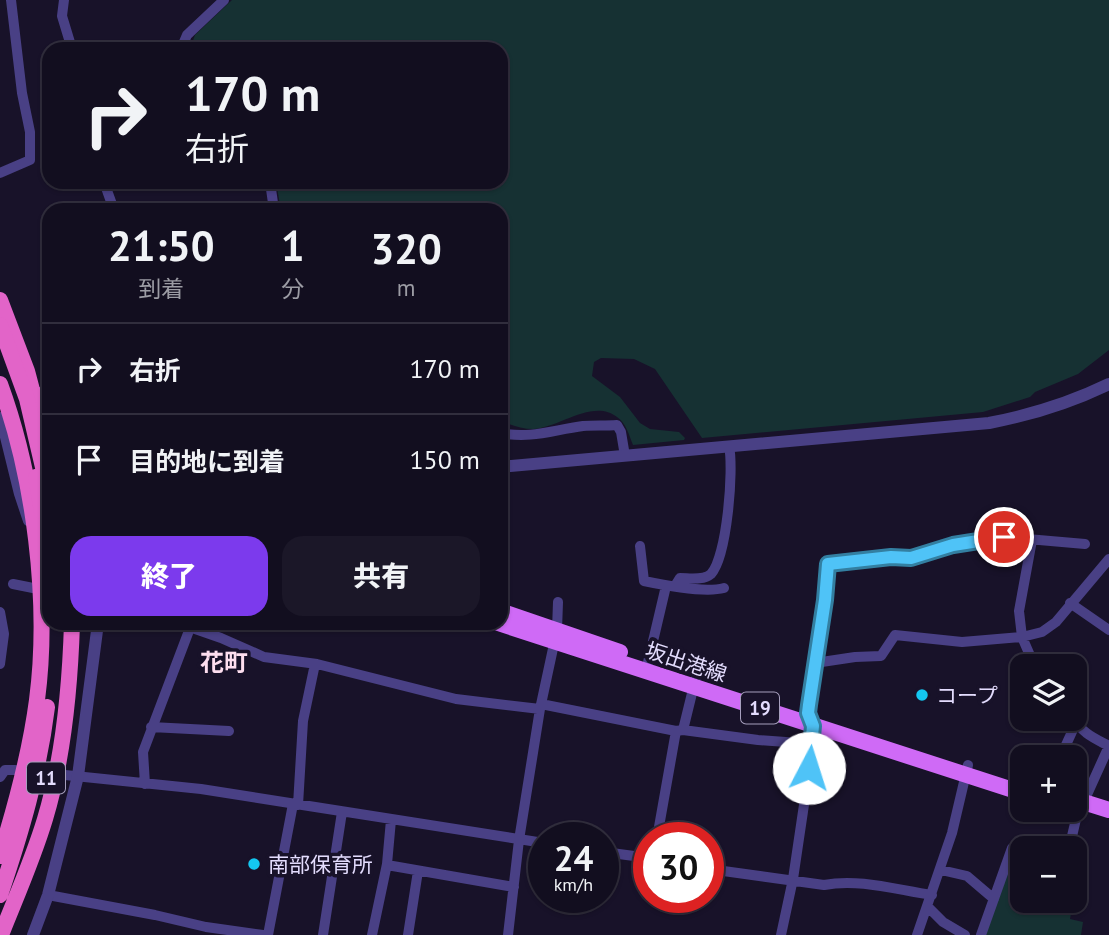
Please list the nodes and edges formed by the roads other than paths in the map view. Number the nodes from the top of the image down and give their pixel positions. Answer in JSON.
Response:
{"nodes":[{"id":1,"x":11,"y":0,"type":"edge"},
{"id":2,"x":64,"y":0,"type":"edge"},
{"id":3,"x":224,"y":0,"type":"edge"},
{"id":4,"x":70,"y":42,"type":"edge"},
{"id":5,"x":184,"y":42,"type":"edge"},
{"id":6,"x":0,"y":173,"type":"edge"},
{"id":7,"x":0,"y":300,"type":"edge"},
{"id":8,"x":0,"y":325,"type":"edge"},
{"id":9,"x":0,"y":351,"type":"edge"},
{"id":10,"x":0,"y":374,"type":"edge"},
{"id":11,"x":1109,"y":384,"type":"edge"},
{"id":12,"x":1,"y":389,"type":"edge"},
{"id":13,"x":33,"y":393,"type":"junction"},
{"id":14,"x":42,"y":404,"type":"edge"},
{"id":15,"x":42,"y":407,"type":"edge"},
{"id":16,"x":0,"y":417,"type":"edge"},
{"id":17,"x":508,"y":435,"type":"edge"},
{"id":18,"x":8,"y":444,"type":"edge"},
{"id":19,"x":729,"y":446,"type":"junction"},
{"id":20,"x":625,"y":456,"type":"junction"},
{"id":21,"x":42,"y":462,"type":"edge"},
{"id":22,"x":508,"y":466,"type":"edge"},
{"id":23,"x":42,"y":507,"type":"edge"},
{"id":24,"x":29,"y":525,"type":"dead end"},
{"id":25,"x":1031,"y":540,"type":"junction"},
{"id":26,"x":1085,"y":544,"type":"dead end"},
{"id":27,"x":640,"y":546,"type":"dead end"},
{"id":28,"x":1109,"y":559,"type":"edge"},
{"id":29,"x":42,"y":574,"type":"edge"},
{"id":30,"x":13,"y":584,"type":"dead end"},
{"id":31,"x":670,"y":586,"type":"junction"},
{"id":32,"x":42,"y":587,"type":"edge"},
{"id":33,"x":723,"y":589,"type":"dead end"},
{"id":34,"x":558,"y":602,"type":"dead end"},
{"id":35,"x":1070,"y":603,"type":"junction"},
{"id":36,"x":0,"y":612,"type":"edge"},
{"id":37,"x":508,"y":615,"type":"edge"},
{"id":38,"x":42,"y":625,"type":"edge"},
{"id":39,"x":508,"y":625,"type":"edge"},
{"id":40,"x":50,"y":630,"type":"edge"},
{"id":41,"x":62,"y":630,"type":"edge"},
{"id":42,"x":72,"y":630,"type":"edge"},
{"id":43,"x":97,"y":630,"type":"edge"},
{"id":44,"x":189,"y":630,"type":"edge"},
{"id":45,"x":196,"y":630,"type":"edge"},
{"id":46,"x":1109,"y":630,"type":"edge"},
{"id":47,"x":556,"y":636,"type":"junction"},
{"id":48,"x":1022,"y":637,"type":"junction"},
{"id":49,"x":1029,"y":654,"type":"edge"},
{"id":50,"x":815,"y":663,"type":"junction"},
{"id":51,"x":0,"y":664,"type":"edge"},
{"id":52,"x":315,"y":664,"type":"junction"},
{"id":53,"x":647,"y":666,"type":"junction"},
{"id":54,"x":695,"y":681,"type":"junction"},
{"id":55,"x":541,"y":707,"type":"junction"},
{"id":56,"x":811,"y":719,"type":"junction"},
{"id":57,"x":151,"y":727,"type":"junction"},
{"id":58,"x":679,"y":730,"type":"junction"},
{"id":59,"x":1086,"y":731,"type":"edge"},
{"id":60,"x":229,"y":732,"type":"dead end"},
{"id":61,"x":813,"y":744,"type":"junction"},
{"id":62,"x":1109,"y":746,"type":"edge"},
{"id":63,"x":15,"y":770,"type":"dead end"},
{"id":64,"x":967,"y":770,"type":"junction"},
{"id":65,"x":72,"y":776,"type":"junction"},
{"id":66,"x":0,"y":777,"type":"edge"},
{"id":67,"x":1010,"y":779,"type":"edge"},
{"id":68,"x":145,"y":784,"type":"junction"},
{"id":69,"x":1010,"y":788,"type":"edge"},
{"id":70,"x":1087,"y":789,"type":"edge"},
{"id":71,"x":295,"y":804,"type":"junction"},
{"id":72,"x":1087,"y":807,"type":"edge"},
{"id":73,"x":1087,"y":810,"type":"edge"},
{"id":74,"x":1109,"y":810,"type":"edge"},
{"id":75,"x":342,"y":812,"type":"junction"},
{"id":76,"x":391,"y":820,"type":"junction"},
{"id":77,"x":1109,"y":821,"type":"edge"},
{"id":78,"x":660,"y":822,"type":"edge"},
{"id":79,"x":519,"y":840,"type":"junction"},
{"id":80,"x":528,"y":841,"type":"edge"},
{"id":81,"x":1010,"y":854,"type":"edge"},
{"id":82,"x":0,"y":856,"type":"edge"},
{"id":83,"x":387,"y":865,"type":"junction"},
{"id":84,"x":941,"y":870,"type":"junction"},
{"id":85,"x":418,"y":871,"type":"junction"},
{"id":86,"x":724,"y":871,"type":"edge"},
{"id":87,"x":793,"y":879,"type":"junction"},
{"id":88,"x":514,"y":887,"type":"junction"},
{"id":89,"x":0,"y":895,"type":"edge"},
{"id":90,"x":48,"y":895,"type":"junction"},
{"id":91,"x":932,"y":895,"type":"junction"},
{"id":92,"x":994,"y":899,"type":"junction"},
{"id":93,"x":928,"y":907,"type":"junction"},
{"id":94,"x":0,"y":927,"type":"edge"},
{"id":95,"x":1,"y":935,"type":"edge"},
{"id":96,"x":33,"y":935,"type":"edge"},
{"id":97,"x":265,"y":935,"type":"edge"},
{"id":98,"x":323,"y":935,"type":"edge"},
{"id":99,"x":372,"y":935,"type":"edge"},
{"id":100,"x":408,"y":935,"type":"edge"},
{"id":101,"x":508,"y":935,"type":"edge"},
{"id":102,"x":781,"y":935,"type":"edge"},
{"id":103,"x":917,"y":935,"type":"edge"},
{"id":104,"x":965,"y":935,"type":"edge"},
{"id":105,"x":981,"y":935,"type":"edge"}],
"edges":[{"from":1,"to":6,"type":"street"},
{"from":2,"to":4,"type":"street"},
{"from":3,"to":5,"type":"street"},
{"from":7,"to":13,"type":"highway"},
{"from":8,"to":21,"type":"highway","bridge":true},
{"from":9,"to":23,"type":"highway","bridge":true},
{"from":10,"to":13,"type":"highway"},
{"from":11,"to":19,"type":"street"},
{"from":12,"to":15,"type":"highway"},
{"from":12,"to":18,"type":"highway"},
{"from":13,"to":14,"type":"highway"},
{"from":16,"to":18,"type":"street"},
{"from":17,"to":20,"type":"street"},
{"from":18,"to":24,"type":"street"},
{"from":18,"to":29,"type":"highway"},
{"from":19,"to":20,"type":"street"},
{"from":19,"to":31,"type":"street"},
{"from":20,"to":22,"type":"street"},
{"from":25,"to":26,"type":"street"},
{"from":25,"to":48,"type":"street"},
{"from":25,"to":50,"type":"street"},
{"from":27,"to":31,"type":"street"},
{"from":28,"to":35,"type":"street"},
{"from":30,"to":32,"type":"street"},
{"from":31,"to":33,"type":"street"},
{"from":31,"to":53,"type":"street"},
{"from":34,"to":47,"type":"street"},
{"from":35,"to":46,"type":"street"},
{"from":35,"to":48,"type":"street"},
{"from":36,"to":51,"type":"street"},
{"from":37,"to":47,"type":"main road","name":"坂出港線","number":"19"},
{"from":38,"to":82,"type":"highway"},
{"from":39,"to":47,"type":"main road","name":"坂出港線","number":"19"},
{"from":40,"to":89,"type":"highway","number":"11"},
{"from":41,"to":94,"type":"highway","number":"11"},
{"from":42,"to":95,"type":"highway","number":"11"},
{"from":43,"to":65,"type":"street"},
{"from":44,"to":57,"type":"street"},
{"from":45,"to":52,"type":"street"},
{"from":47,"to":53,"type":"main road","name":"坂出港線","number":"19"},
{"from":47,"to":55,"type":"street"},
{"from":48,"to":49,"type":"street"},
{"from":48,"to":50,"type":"street"},
{"from":50,"to":56,"type":"street"},
{"from":52,"to":55,"type":"street"},
{"from":52,"to":71,"type":"street"},
{"from":53,"to":54,"type":"main road","name":"坂出港線","number":"19"},
{"from":54,"to":56,"type":"main road","name":"坂出港線","number":"19"},
{"from":54,"to":58,"type":"street"},
{"from":55,"to":58,"type":"street"},
{"from":55,"to":79,"type":"street"},
{"from":56,"to":61,"type":"street"},
{"from":56,"to":64,"type":"main road","name":"坂出港線","number":"19"},
{"from":57,"to":60,"type":"street"},
{"from":57,"to":68,"type":"street"},
{"from":58,"to":61,"type":"street"},
{"from":58,"to":78,"type":"street"},
{"from":59,"to":62,"type":"street"},
{"from":61,"to":87,"type":"street"},
{"from":62,"to":70,"type":"street"},
{"from":63,"to":66,"type":"street"},
{"from":64,"to":67,"type":"main road","name":"坂出港線","number":"19"},
{"from":64,"to":69,"type":"main road","name":"坂出港線","number":"19"},
{"from":64,"to":84,"type":"street"},
{"from":65,"to":68,"type":"street"},
{"from":65,"to":90,"type":"street"},
{"from":68,"to":71,"type":"street"},
{"from":71,"to":75,"type":"street"},
{"from":71,"to":97,"type":"street"},
{"from":72,"to":74,"type":"main road"},
{"from":73,"to":77,"type":"main road"},
{"from":75,"to":76,"type":"street"},
{"from":75,"to":98,"type":"street"},
{"from":76,"to":79,"type":"street"},
{"from":76,"to":83,"type":"street"},
{"from":79,"to":80,"type":"street"},
{"from":79,"to":88,"type":"street"},
{"from":81,"to":92,"type":"street"},
{"from":83,"to":85,"type":"street"},
{"from":83,"to":99,"type":"street"},
{"from":84,"to":91,"type":"street"},
{"from":84,"to":92,"type":"street"},
{"from":85,"to":88,"type":"street"},
{"from":85,"to":100,"type":"street"},
{"from":86,"to":87,"type":"street"},
{"from":87,"to":91,"type":"street"},
{"from":87,"to":102,"type":"street"},
{"from":88,"to":101,"type":"street"},
{"from":90,"to":96,"type":"street"},
{"from":90,"to":97,"type":"street"},
{"from":91,"to":93,"type":"street"},
{"from":92,"to":105,"type":"street"},
{"from":93,"to":103,"type":"street"},
{"from":93,"to":104,"type":"street"}]}
